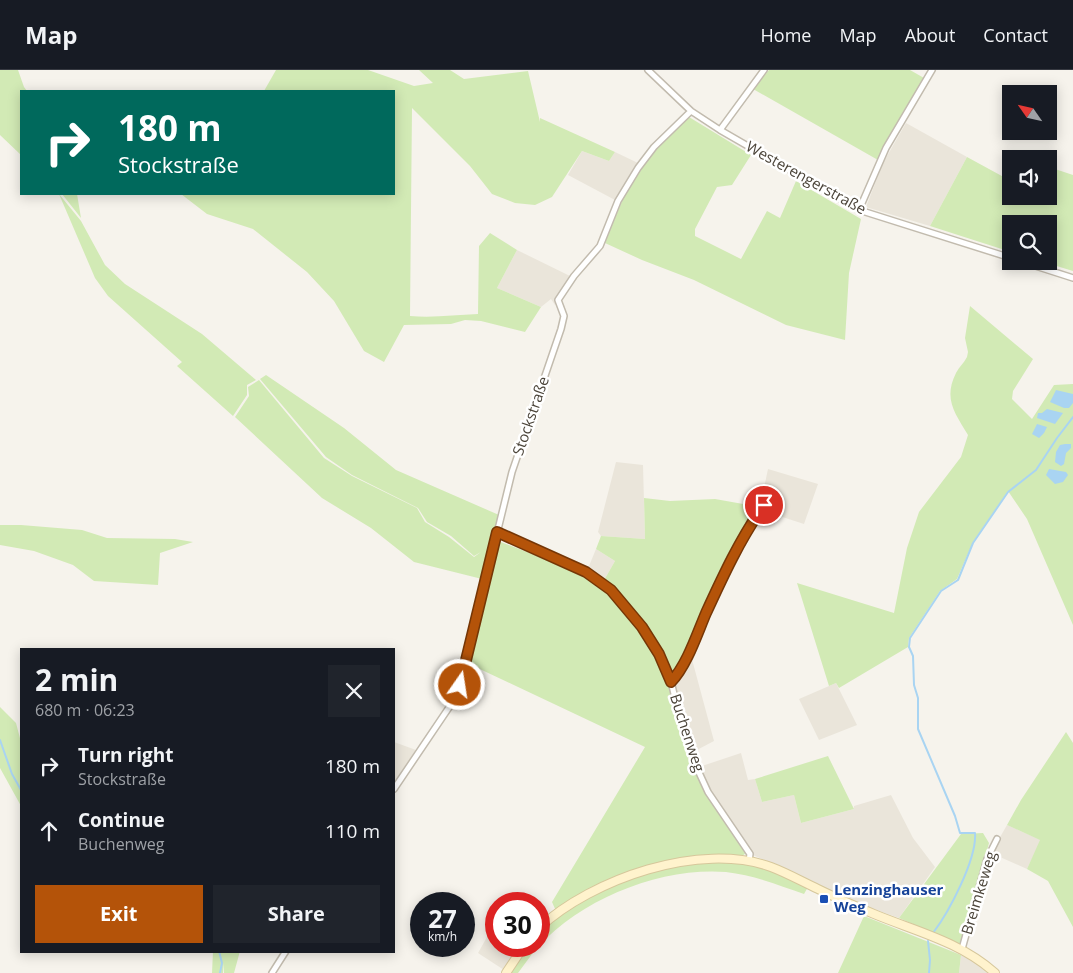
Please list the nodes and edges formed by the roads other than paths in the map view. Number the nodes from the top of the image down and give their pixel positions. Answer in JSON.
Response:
{"nodes":[{"id":1,"x":648,"y":70,"type":"edge"},
{"id":2,"x":764,"y":70,"type":"edge"},
{"id":3,"x":932,"y":70,"type":"edge"},
{"id":4,"x":691,"y":110,"type":"junction"},
{"id":5,"x":720,"y":130,"type":"junction"},
{"id":6,"x":860,"y":210,"type":"junction"},
{"id":7,"x":1002,"y":255,"type":"edge"},
{"id":8,"x":1048,"y":270,"type":"edge"},
{"id":9,"x":1073,"y":278,"type":"edge"},
{"id":10,"x":768,"y":502,"type":"dead end"},
{"id":11,"x":497,"y":532,"type":"junction"},
{"id":12,"x":671,"y":682,"type":"junction"},
{"id":13,"x":395,"y":788,"type":"edge"},
{"id":14,"x":997,"y":838,"type":"dead end"},
{"id":15,"x":749,"y":861,"type":"junction"},
{"id":16,"x":550,"y":918,"type":"edge"},
{"id":17,"x":962,"y":949,"type":"junction"},
{"id":18,"x":285,"y":953,"type":"edge"},
{"id":19,"x":517,"y":957,"type":"edge"},
{"id":20,"x":272,"y":973,"type":"edge"},
{"id":21,"x":506,"y":973,"type":"edge"},
{"id":22,"x":995,"y":973,"type":"edge"}],
"edges":[{"from":1,"to":4,"type":"street","name":"Westerengerstraße"},
{"from":2,"to":5,"type":"street"},
{"from":3,"to":6,"type":"street"},
{"from":4,"to":5,"type":"street","name":"Westerengerstraße"},
{"from":4,"to":11,"type":"street","name":"Stockstraße"},
{"from":5,"to":6,"type":"street","name":"Westerengerstraße"},
{"from":6,"to":7,"type":"street","name":"Westerengerstraße"},
{"from":8,"to":9,"type":"street"},
{"from":10,"to":12,"type":"street","name":"Buchenweg"},
{"from":11,"to":12,"type":"street","name":"Buchenweg"},
{"from":11,"to":13,"type":"street","name":"Stockstraße"},
{"from":12,"to":15,"type":"street","name":"Buchenweg"},
{"from":14,"to":17,"type":"street","name":"Breimkeweg"},
{"from":15,"to":16,"type":"main road"},
{"from":15,"to":17,"type":"main road"},
{"from":17,"to":22,"type":"main road"},
{"from":18,"to":20,"type":"street"},
{"from":19,"to":21,"type":"main road"}]}
